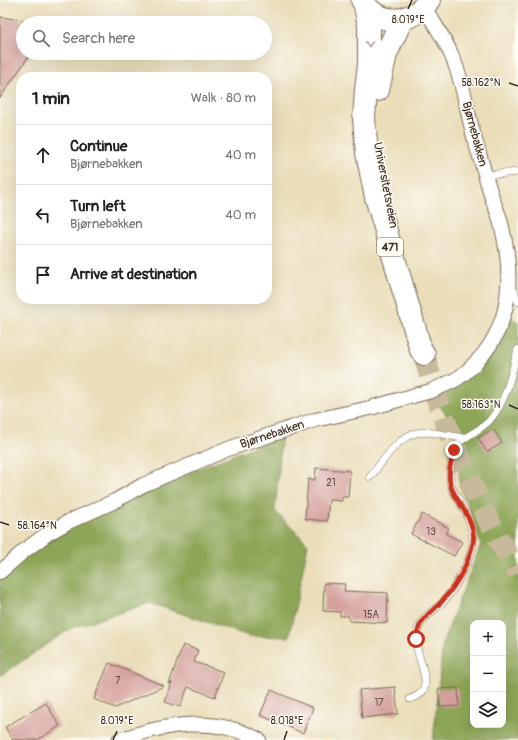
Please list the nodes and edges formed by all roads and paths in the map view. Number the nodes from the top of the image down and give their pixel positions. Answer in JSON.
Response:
{"nodes":[{"id":1,"x":363,"y":3,"type":"edge"},
{"id":2,"x":426,"y":3,"type":"edge"},
{"id":3,"x":402,"y":19,"type":"junction"},
{"id":4,"x":518,"y":172,"type":"edge"},
{"id":5,"x":486,"y":174,"type":"junction"},
{"id":6,"x":509,"y":282,"type":"junction"},
{"id":7,"x":518,"y":302,"type":"edge"},
{"id":8,"x":518,"y":349,"type":"edge"},
{"id":9,"x":463,"y":438,"type":"junction"},
{"id":10,"x":370,"y":477,"type":"dead end"},
{"id":11,"x":0,"y":572,"type":"edge"},
{"id":12,"x":410,"y":699,"type":"dead end"},
{"id":13,"x":119,"y":740,"type":"edge"},
{"id":14,"x":259,"y":740,"type":"edge"}],
"edges":[{"from":1,"to":3,"type":"main road","number":"471"},
{"from":1,"to":3,"type":"main road","name":"Universitetsveien","number":"471","one_way":true},
{"from":2,"to":3,"type":"main road"},
{"from":2,"to":5,"type":"street","name":"Bjørnebakken"},
{"from":4,"to":5,"type":"lane","name":"Bjørnebakken"},
{"from":5,"to":6,"type":"street","name":"Bjørnebakken"},
{"from":6,"to":7,"type":"lane","name":"Bjørnebakken"},
{"from":6,"to":11,"type":"street","name":"Bjørnebakken","bridge":true},
{"from":8,"to":9,"type":"lane"},
{"from":9,"to":10,"type":"lane"},
{"from":9,"to":12,"type":"lane"},
{"from":13,"to":14,"type":"street"}]}
